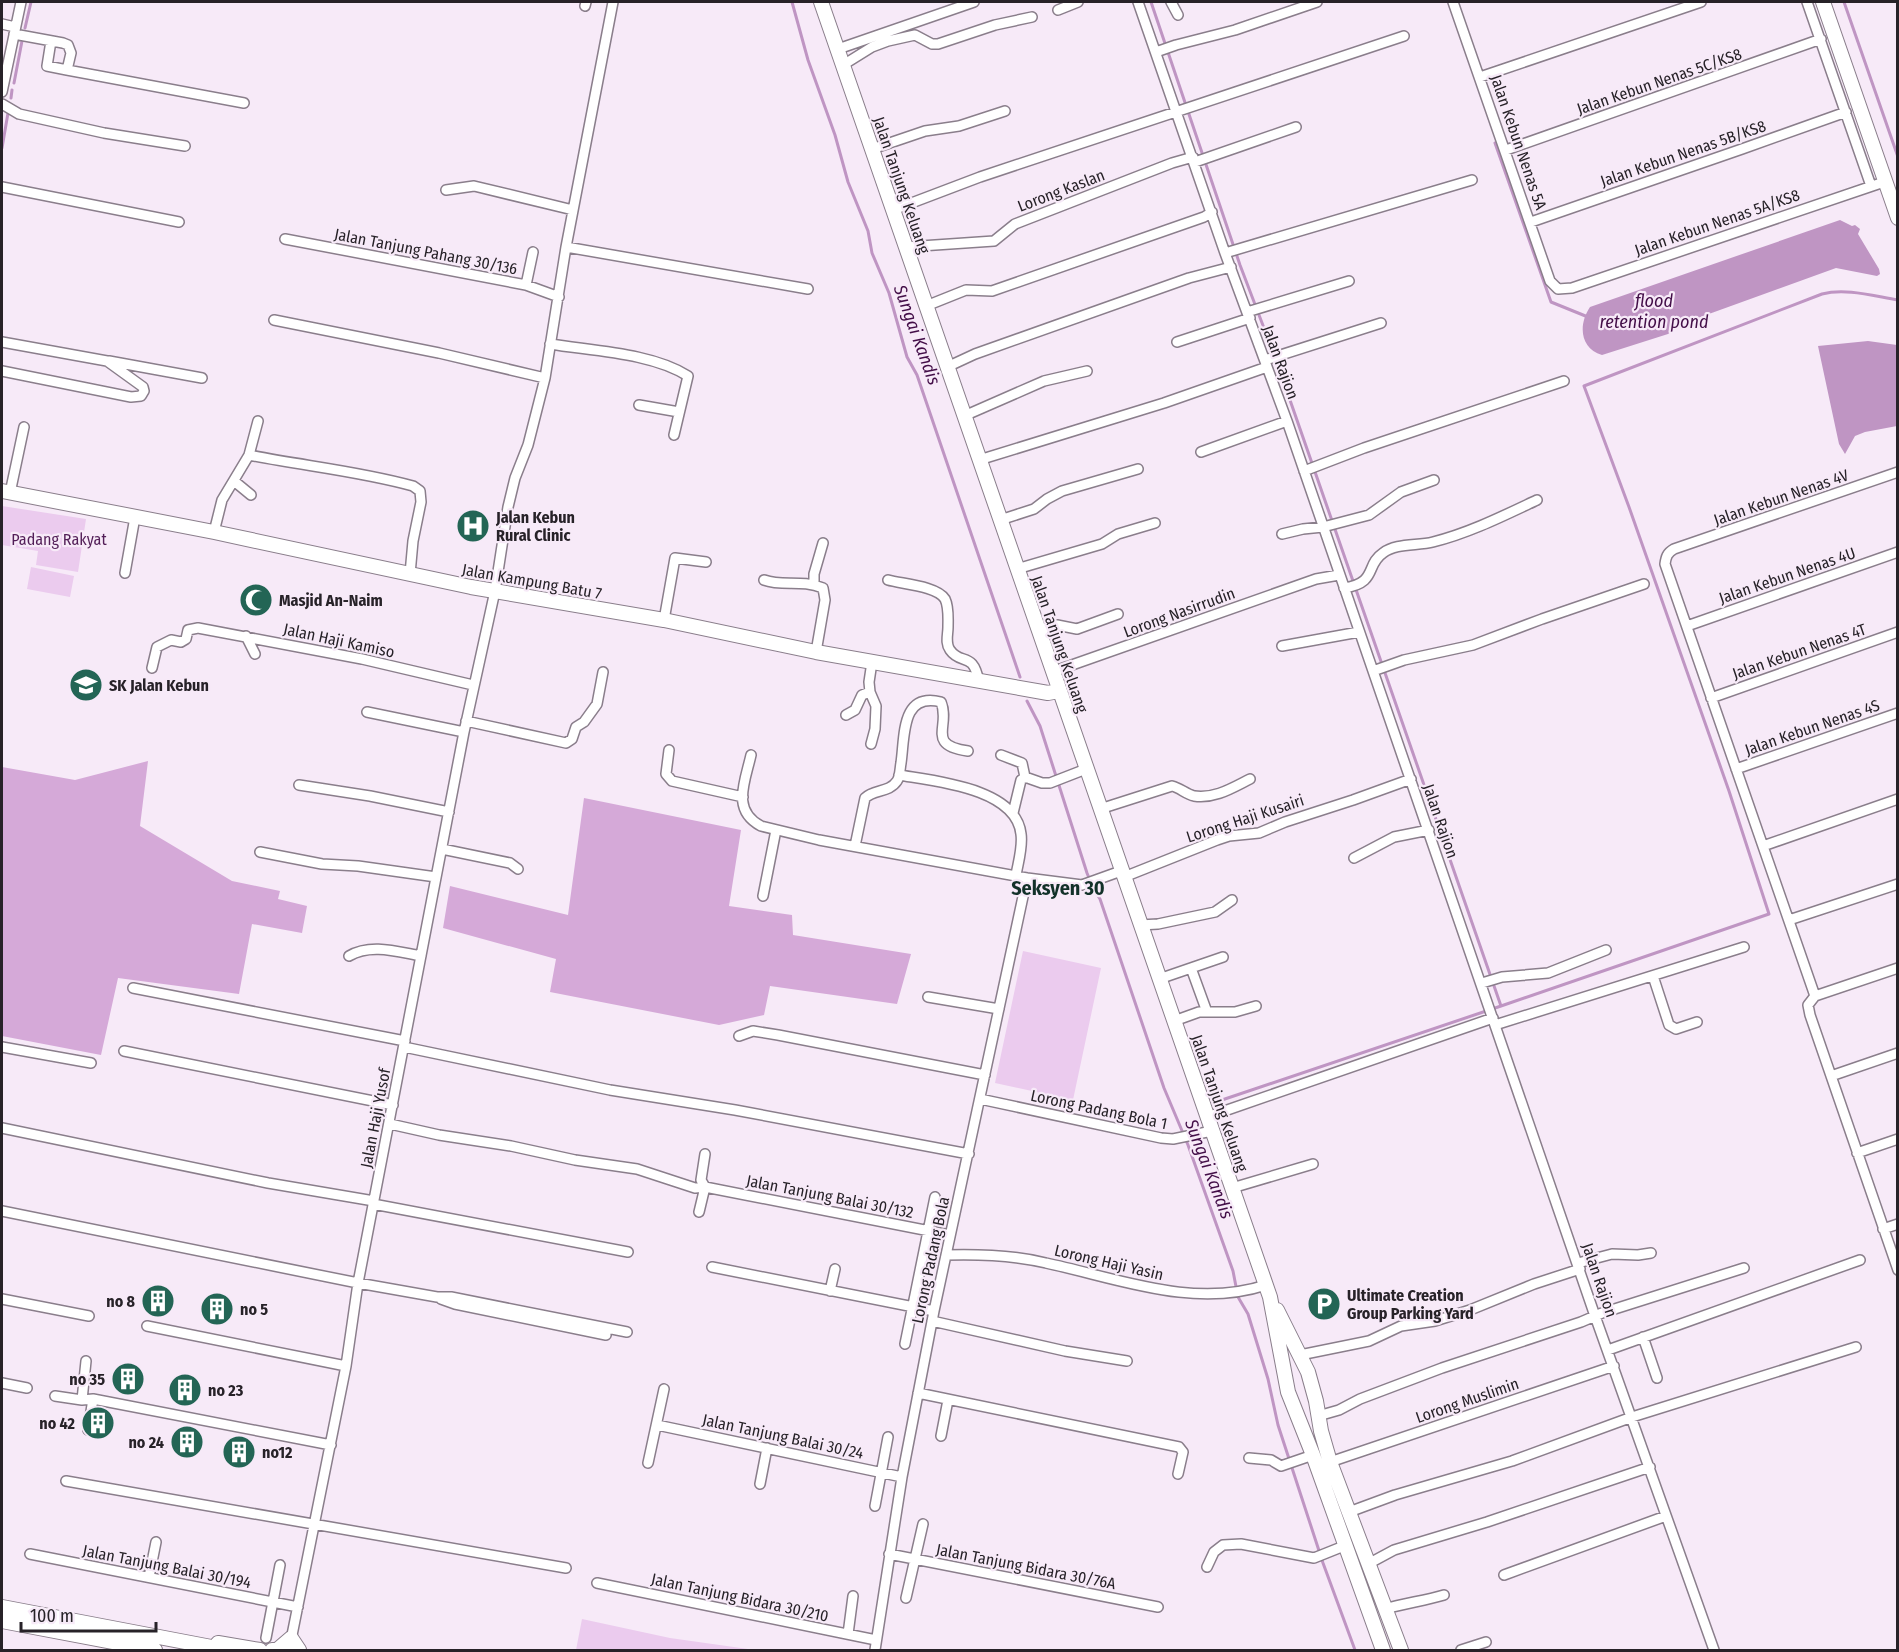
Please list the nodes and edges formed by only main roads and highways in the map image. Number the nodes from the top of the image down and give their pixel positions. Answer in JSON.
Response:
{"nodes":[{"id":1,"x":821,"y":2,"type":"edge"},
{"id":2,"x":1823,"y":2,"type":"edge"},
{"id":3,"x":1898,"y":218,"type":"edge"},
{"id":4,"x":6,"y":492,"type":"edge"},
{"id":5,"x":1059,"y":691,"type":"junction"},
{"id":6,"x":1268,"y":1291,"type":"junction"},
{"id":7,"x":1318,"y":1416,"type":"junction"},
{"id":8,"x":1300,"y":1424,"type":"junction"},
{"id":9,"x":2,"y":1607,"type":"edge"},
{"id":10,"x":2,"y":1621,"type":"edge"},
{"id":11,"x":158,"y":1644,"type":"edge"},
{"id":12,"x":290,"y":1644,"type":"edge"},
{"id":13,"x":266,"y":1646,"type":"edge"},
{"id":14,"x":227,"y":1650,"type":"edge"},
{"id":15,"x":299,"y":1650,"type":"edge"},
{"id":16,"x":1383,"y":1650,"type":"edge"},
{"id":17,"x":1401,"y":1650,"type":"edge"}],
"edges":[{"from":1,"to":5,"type":"main road","name":"Jalan Tanjung Keluang"},
{"from":2,"to":3,"type":"main road"},
{"from":4,"to":5,"type":"main road","name":"Jalan Kampung Batu 7"},
{"from":5,"to":6,"type":"main road","name":"Jalan Tanjung Keluang"},
{"from":6,"to":7,"type":"main road","name":"Jalan Tanjung Keluang"},
{"from":6,"to":8,"type":"main road","name":"Jalan Tanjung Keluang"},
{"from":7,"to":8,"type":"main road"},
{"from":7,"to":17,"type":"main road","name":"Jalan Tanjung Keluang"},
{"from":8,"to":16,"type":"main road","name":"Jalan Tanjung Keluang"},
{"from":9,"to":11,"type":"main road"},
{"from":10,"to":11,"type":"main road"},
{"from":11,"to":13,"type":"main road"},
{"from":11,"to":14,"type":"main road"},
{"from":12,"to":13,"type":"main road"},
{"from":12,"to":15,"type":"main road"}]}
